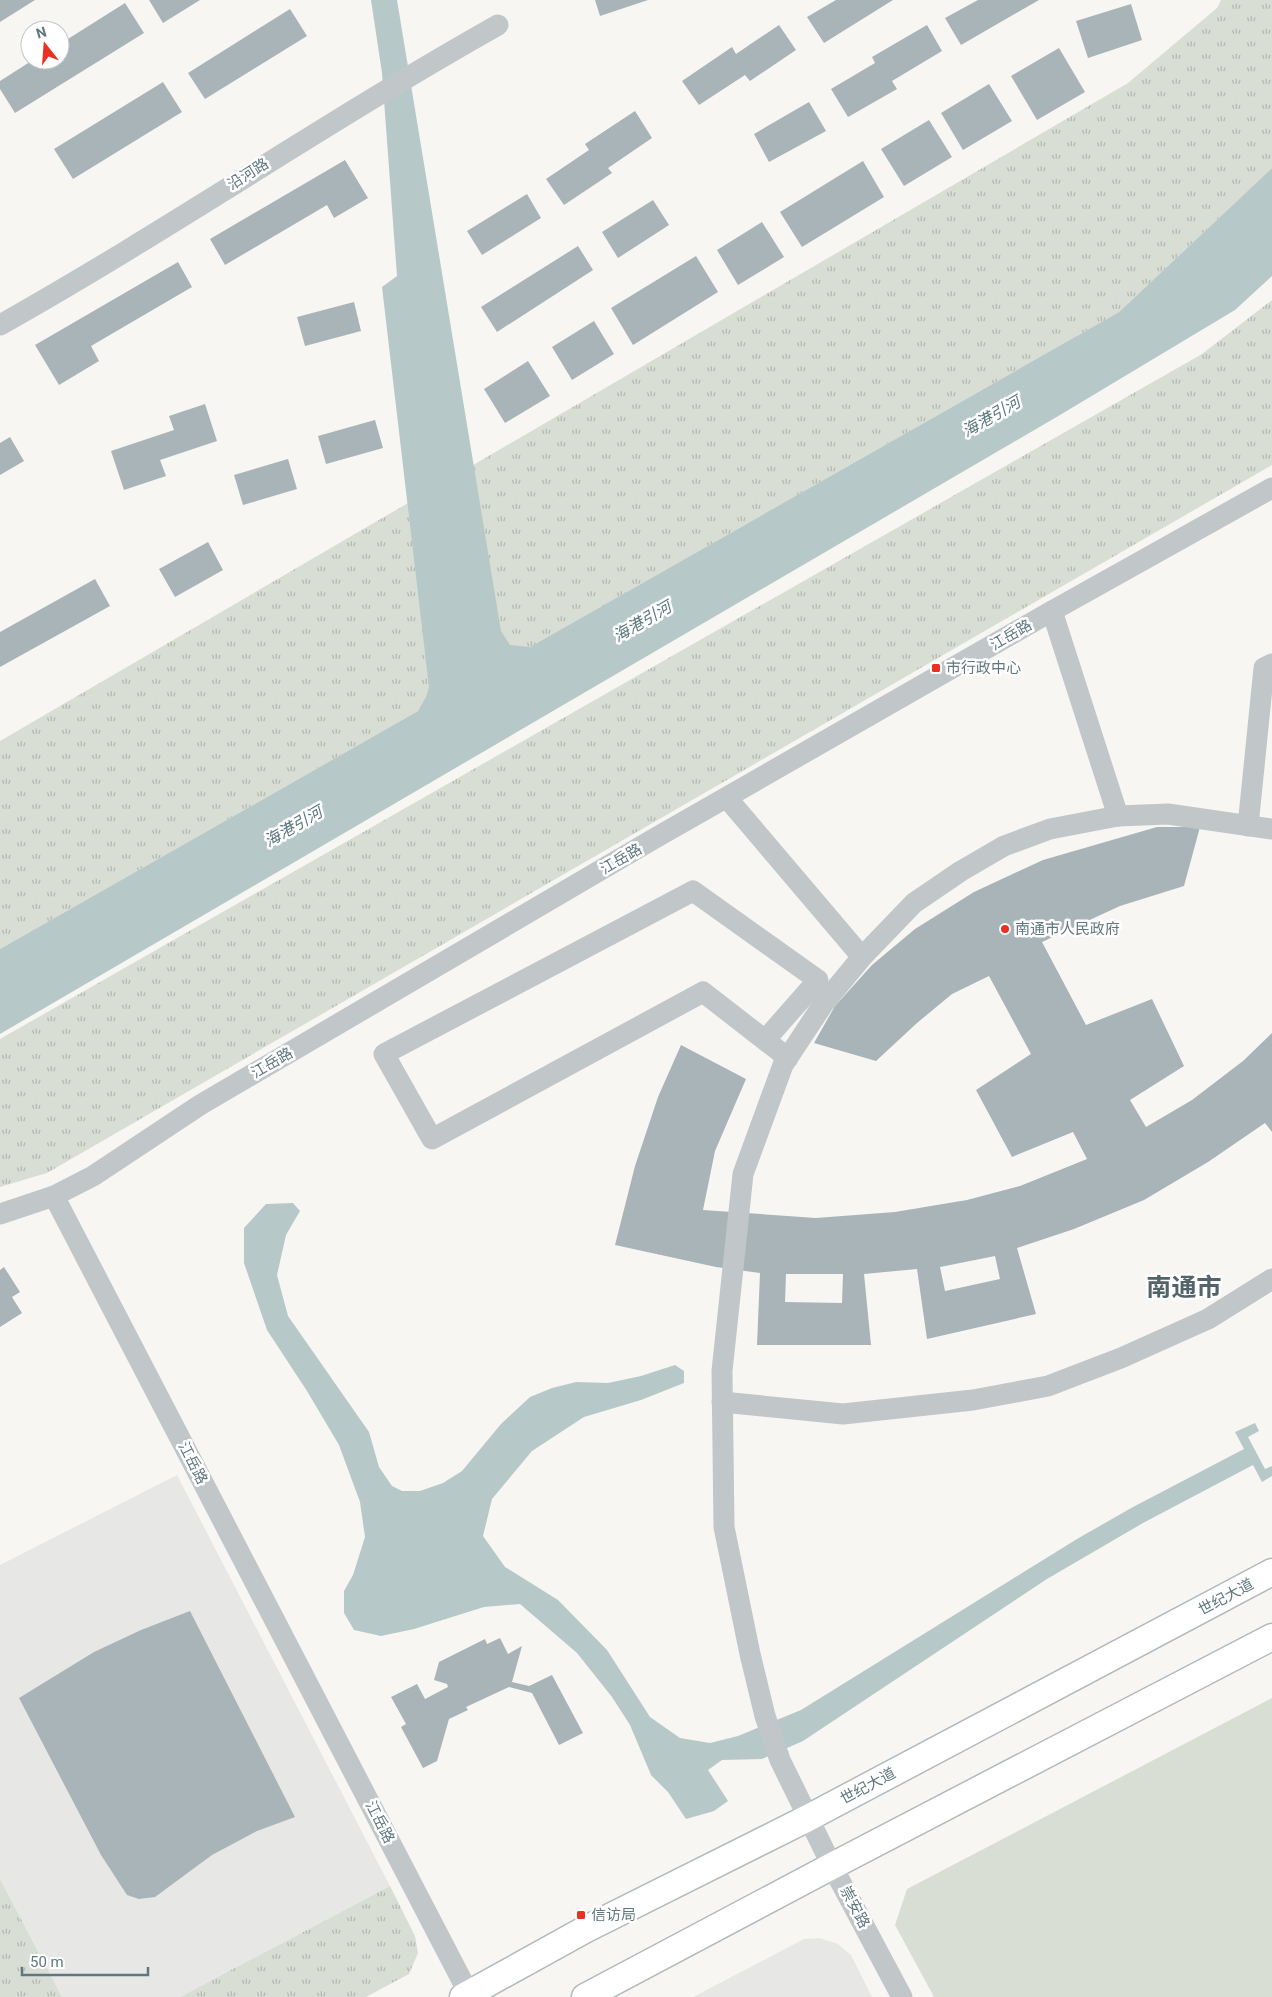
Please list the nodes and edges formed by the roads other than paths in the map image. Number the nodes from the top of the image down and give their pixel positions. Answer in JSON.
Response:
{"nodes":[{"id":1,"x":498,"y":25,"type":"dead end"},
{"id":2,"x":0,"y":325,"type":"edge"},
{"id":3,"x":1272,"y":488,"type":"edge"},
{"id":4,"x":1052,"y":611,"type":"junction"},
{"id":5,"x":1272,"y":664,"type":"edge"},
{"id":6,"x":727,"y":798,"type":"junction"},
{"id":7,"x":1118,"y":816,"type":"junction"},
{"id":8,"x":1248,"y":826,"type":"junction"},
{"id":9,"x":1272,"y":829,"type":"edge"},
{"id":10,"x":862,"y":957,"type":"junction"},
{"id":11,"x":766,"y":1039,"type":"junction"},
{"id":12,"x":788,"y":1058,"type":"junction"},
{"id":13,"x":54,"y":1196,"type":"junction"},
{"id":14,"x":0,"y":1214,"type":"edge"},
{"id":15,"x":1272,"y":1279,"type":"edge"},
{"id":16,"x":722,"y":1402,"type":"junction"},
{"id":17,"x":1272,"y":1572,"type":"edge"},
{"id":18,"x":1272,"y":1637,"type":"edge"},
{"id":19,"x":808,"y":1818,"type":"junction"},
{"id":20,"x":832,"y":1866,"type":"junction"},
{"id":21,"x":466,"y":1995,"type":"edge"},
{"id":22,"x":585,"y":1997,"type":"edge"},
{"id":23,"x":902,"y":1997,"type":"edge"}],
"edges":[{"from":1,"to":2,"type":"street","name":"沿河路"},
{"from":3,"to":4,"type":"street","name":"江岳路"},
{"from":4,"to":6,"type":"street","name":"江岳路"},
{"from":4,"to":7,"type":"street"},
{"from":5,"to":8,"type":"street"},
{"from":6,"to":10,"type":"street"},
{"from":6,"to":13,"type":"street","name":"江岳路"},
{"from":7,"to":8,"type":"street","name":"崇安路"},
{"from":7,"to":10,"type":"street","name":"崇安路"},
{"from":8,"to":9,"type":"street","name":"崇安路"},
{"from":10,"to":12,"type":"street","name":"崇安路"},
{"from":11,"to":11,"type":"street"},
{"from":11,"to":12,"type":"street"},
{"from":12,"to":16,"type":"street","name":"崇安路"},
{"from":13,"to":14,"type":"street"},
{"from":13,"to":21,"type":"street","name":"江岳路"},
{"from":15,"to":16,"type":"street"},
{"from":16,"to":19,"type":"street","name":"崇安路"},
{"from":17,"to":19,"type":"main road","name":"世纪大道"},
{"from":18,"to":20,"type":"main road"},
{"from":19,"to":20,"type":"street","name":"崇安路"},
{"from":19,"to":21,"type":"main road","name":"世纪大道"},
{"from":20,"to":22,"type":"main road"},
{"from":20,"to":23,"type":"street","name":"崇安路"}]}
